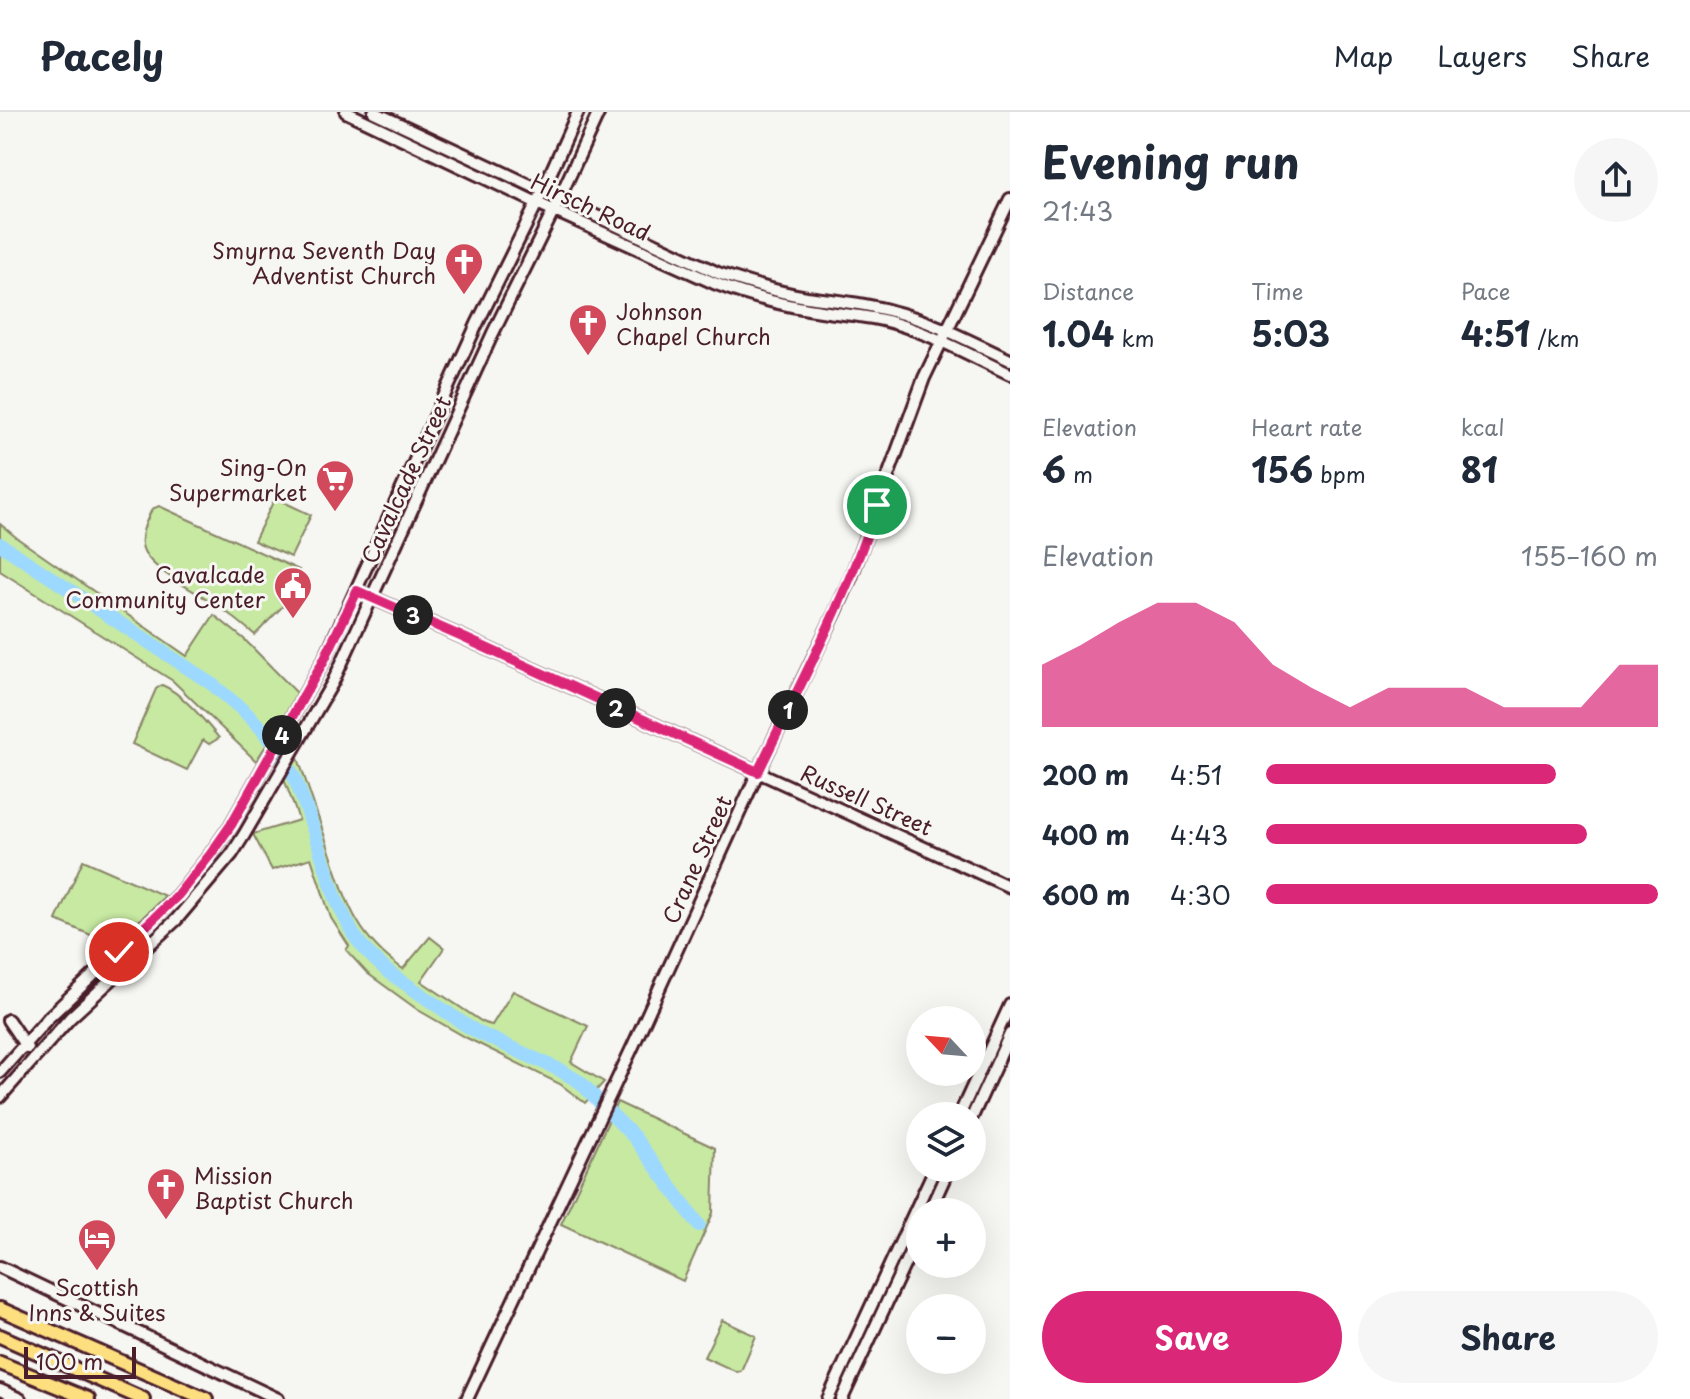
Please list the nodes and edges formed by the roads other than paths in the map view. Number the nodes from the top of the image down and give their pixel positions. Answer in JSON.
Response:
{"nodes":[{"id":1,"x":346,"y":112,"type":"edge"},
{"id":2,"x":374,"y":112,"type":"edge"},
{"id":3,"x":578,"y":112,"type":"edge"},
{"id":4,"x":599,"y":112,"type":"edge"},
{"id":5,"x":542,"y":192,"type":"junction"},
{"id":6,"x":1010,"y":199,"type":"edge"},
{"id":7,"x":537,"y":203,"type":"junction"},
{"id":8,"x":556,"y":205,"type":"junction"},
{"id":9,"x":830,"y":306,"type":"junction"},
{"id":10,"x":948,"y":331,"type":"junction"},
{"id":11,"x":943,"y":343,"type":"junction"},
{"id":12,"x":1010,"y":360,"type":"edge"},
{"id":13,"x":1010,"y":374,"type":"edge"},
{"id":14,"x":357,"y":591,"type":"junction"},
{"id":15,"x":373,"y":598,"type":"junction"},
{"id":16,"x":758,"y":772,"type":"junction"},
{"id":17,"x":1010,"y":887,"type":"edge"},
{"id":18,"x":179,"y":894,"type":"junction"},
{"id":19,"x":191,"y":904,"type":"junction"},
{"id":20,"x":1010,"y":1005,"type":"edge"},
{"id":21,"x":8,"y":1020,"type":"dead end"},
{"id":22,"x":1010,"y":1034,"type":"edge"},
{"id":23,"x":24,"y":1045,"type":"junction"},
{"id":24,"x":36,"y":1055,"type":"junction"},
{"id":25,"x":0,"y":1072,"type":"edge"},
{"id":26,"x":0,"y":1097,"type":"edge"},
{"id":27,"x":965,"y":1102,"type":"edge"},
{"id":28,"x":979,"y":1102,"type":"edge"},
{"id":29,"x":929,"y":1182,"type":"edge"},
{"id":30,"x":906,"y":1261,"type":"edge"},
{"id":31,"x":0,"y":1267,"type":"edge"},
{"id":32,"x":2,"y":1309,"type":"edge"},
{"id":33,"x":0,"y":1336,"type":"edge"},
{"id":34,"x":0,"y":1363,"type":"edge"},
{"id":35,"x":0,"y":1390,"type":"edge"},
{"id":36,"x":20,"y":1399,"type":"edge"},
{"id":37,"x":88,"y":1399,"type":"edge"},
{"id":38,"x":143,"y":1399,"type":"edge"},
{"id":39,"x":206,"y":1399,"type":"edge"},
{"id":40,"x":278,"y":1399,"type":"edge"},
{"id":41,"x":467,"y":1399,"type":"edge"},
{"id":42,"x":828,"y":1399,"type":"edge"},
{"id":43,"x":842,"y":1399,"type":"edge"}],
"edges":[{"from":1,"to":7,"type":"main road","name":"Hirsch Road"},
{"from":2,"to":5,"type":"main road","name":"Hirsch Road"},
{"from":3,"to":5,"type":"main road","name":"Cavalcade Street"},
{"from":4,"to":8,"type":"main road","name":"Cavalcade Street"},
{"from":5,"to":7,"type":"main road","name":"Cavalcade Street"},
{"from":5,"to":8,"type":"main road","name":"Hirsch Road"},
{"from":6,"to":10,"type":"main road","name":"Crane Street"},
{"from":7,"to":8,"type":"main road","name":"Hirsch Road"},
{"from":7,"to":14,"type":"main road","name":"Cavalcade Street"},
{"from":8,"to":9,"type":"main road","name":"Hirsch Road"},
{"from":8,"to":15,"type":"main road","name":"Cavalcade Street"},
{"from":9,"to":10,"type":"main road"},
{"from":9,"to":11,"type":"main road"},
{"from":10,"to":11,"type":"main road","name":"Crane Street"},
{"from":10,"to":12,"type":"main road"},
{"from":11,"to":13,"type":"main road"},
{"from":11,"to":16,"type":"main road","name":"Crane Street"},
{"from":14,"to":15,"type":"main road","name":"Russell Street"},
{"from":14,"to":18,"type":"main road","name":"Cavalcade Street"},
{"from":15,"to":16,"type":"main road","name":"Russell Street"},
{"from":15,"to":19,"type":"main road","name":"Cavalcade Street"},
{"from":16,"to":17,"type":"main road","name":"Russell Street"},
{"from":16,"to":41,"type":"main road","name":"Crane Street"},
{"from":18,"to":19,"type":"main road"},
{"from":18,"to":23,"type":"main road","name":"Cavalcade Street"},
{"from":19,"to":24,"type":"main road","name":"Cavalcade Street"},
{"from":20,"to":27,"type":"main road"},
{"from":21,"to":23,"type":"main road"},
{"from":22,"to":28,"type":"main road"},
{"from":23,"to":24,"type":"main road"},
{"from":23,"to":25,"type":"main road","name":"Cavalcade Street"},
{"from":24,"to":26,"type":"main road","name":"Cavalcade Street"},
{"from":29,"to":42,"type":"main road"},
{"from":30,"to":43,"type":"main road"},
{"from":31,"to":40,"type":"main road"},
{"from":32,"to":39,"type":"highway"},
{"from":33,"to":38,"type":"highway"},
{"from":34,"to":37,"type":"highway"},
{"from":35,"to":36,"type":"main road"}]}
